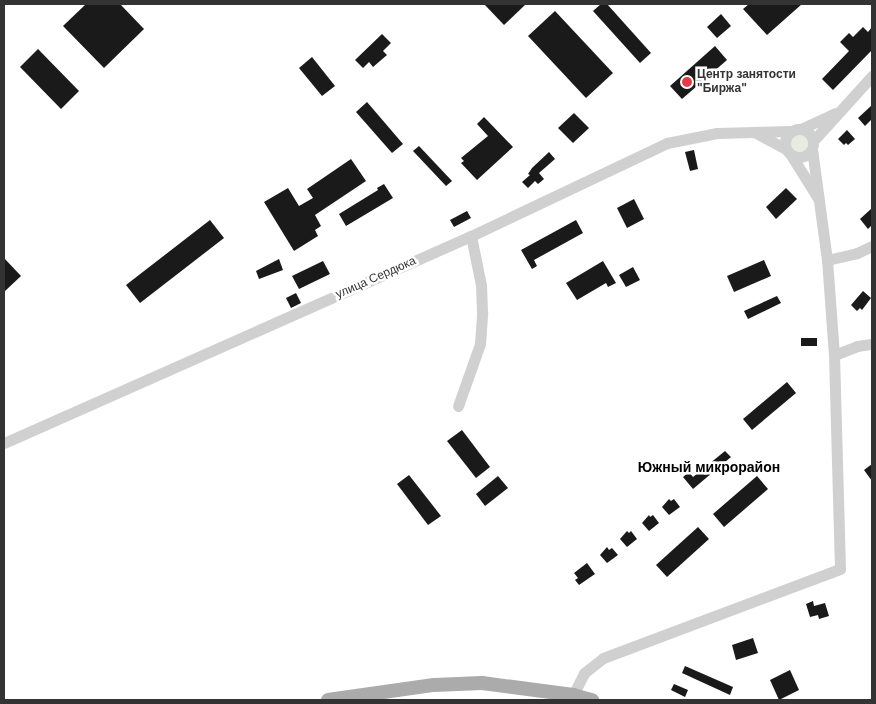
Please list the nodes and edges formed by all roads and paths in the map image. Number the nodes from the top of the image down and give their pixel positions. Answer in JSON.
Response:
{"nodes":[{"id":1,"x":872,"y":76,"type":"edge"},
{"id":2,"x":840,"y":110,"type":"junction"},
{"id":3,"x":797,"y":130,"type":"junction"},
{"id":4,"x":752,"y":132,"type":"junction"},
{"id":5,"x":813,"y":145,"type":"junction"},
{"id":6,"x":788,"y":152,"type":"junction"},
{"id":7,"x":820,"y":202,"type":"junction"},
{"id":8,"x":471,"y":236,"type":"junction"},
{"id":9,"x":872,"y":246,"type":"edge"},
{"id":10,"x":827,"y":260,"type":"junction"},
{"id":11,"x":872,"y":344,"type":"edge"},
{"id":12,"x":834,"y":355,"type":"junction"},
{"id":13,"x":458,"y":406,"type":"dead end"},
{"id":14,"x":4,"y":443,"type":"edge"},
{"id":15,"x":573,"y":695,"type":"junction"},
{"id":16,"x":328,"y":700,"type":"edge"},
{"id":17,"x":592,"y":700,"type":"edge"}],
"edges":[{"from":1,"to":2,"type":"street"},
{"from":2,"to":3,"type":"street"},
{"from":2,"to":5,"type":"street"},
{"from":3,"to":4,"type":"street","name":"улица Сердюка"},
{"from":3,"to":5,"type":"street"},
{"from":3,"to":6,"type":"street"},
{"from":4,"to":6,"type":"street"},
{"from":4,"to":8,"type":"street","name":"улица Сердюка"},
{"from":5,"to":6,"type":"street"},
{"from":5,"to":7,"type":"street"},
{"from":6,"to":7,"type":"street"},
{"from":7,"to":10,"type":"street"},
{"from":8,"to":13,"type":"street"},
{"from":8,"to":14,"type":"street","name":"улица Сердюка"},
{"from":9,"to":10,"type":"street"},
{"from":10,"to":12,"type":"street"},
{"from":11,"to":12,"type":"street"},
{"from":12,"to":15,"type":"street"},
{"from":15,"to":16,"type":"main road"},
{"from":15,"to":17,"type":"main road"}]}
